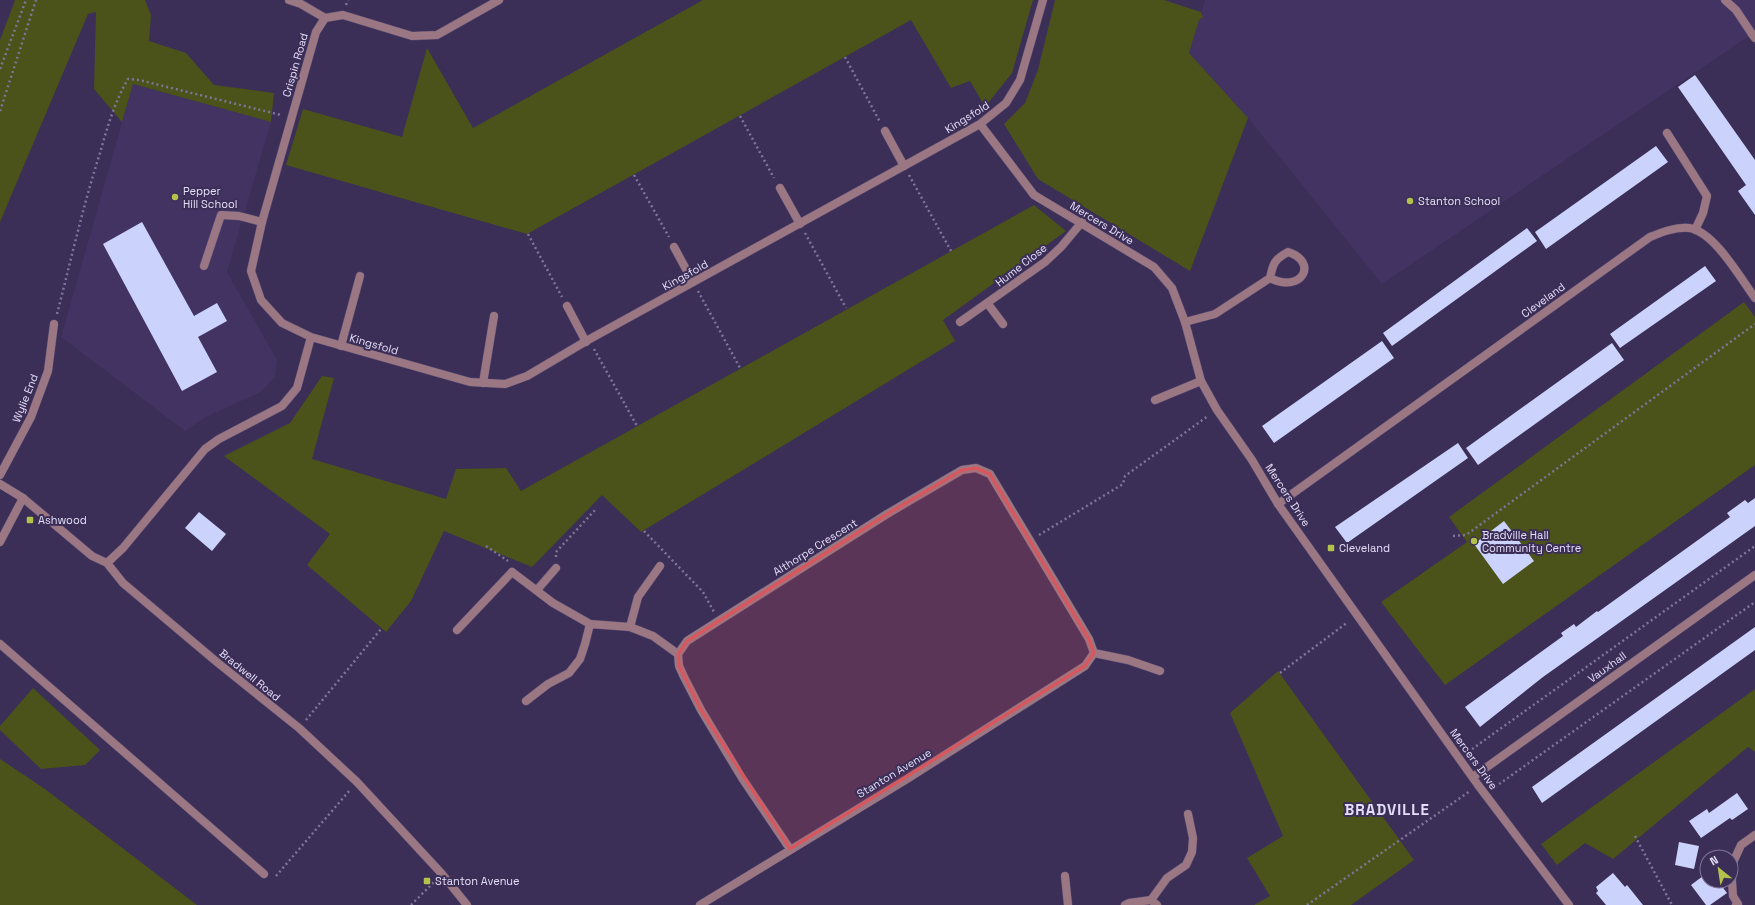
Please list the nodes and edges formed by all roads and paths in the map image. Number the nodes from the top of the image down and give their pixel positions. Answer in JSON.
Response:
{"nodes":[{"id":1,"x":26,"y":0,"type":"edge"},
{"id":2,"x":36,"y":0,"type":"edge"},
{"id":3,"x":289,"y":0,"type":"edge"},
{"id":4,"x":499,"y":0,"type":"edge"},
{"id":5,"x":1043,"y":0,"type":"edge"},
{"id":6,"x":1725,"y":0,"type":"edge"},
{"id":7,"x":325,"y":18,"type":"junction"},
{"id":8,"x":1754,"y":36,"type":"edge"},
{"id":9,"x":845,"y":57,"type":"dead end"},
{"id":10,"x":0,"y":69,"type":"edge"},
{"id":11,"x":0,"y":111,"type":"edge"},
{"id":12,"x":740,"y":116,"type":"dead end"},
{"id":13,"x":291,"y":118,"type":"junction"},
{"id":14,"x":980,"y":124,"type":"junction"},
{"id":15,"x":885,"y":130,"type":"joint"},
{"id":16,"x":1667,"y":133,"type":"dead end"},
{"id":17,"x":904,"y":166,"type":"junction"},
{"id":18,"x":634,"y":175,"type":"dead end"},
{"id":19,"x":780,"y":188,"type":"joint"},
{"id":20,"x":262,"y":222,"type":"junction"},
{"id":21,"x":1082,"y":222,"type":"junction"},
{"id":22,"x":800,"y":224,"type":"junction"},
{"id":23,"x":1695,"y":230,"type":"junction"},
{"id":24,"x":528,"y":234,"type":"dead end"},
{"id":25,"x":674,"y":246,"type":"joint"},
{"id":26,"x":951,"y":251,"type":"dead end"},
{"id":27,"x":204,"y":266,"type":"dead end"},
{"id":28,"x":360,"y":276,"type":"dead end"},
{"id":29,"x":1270,"y":278,"type":"junction"},
{"id":30,"x":693,"y":282,"type":"junction"},
{"id":31,"x":1755,"y":298,"type":"edge"},
{"id":32,"x":260,"y":300,"type":"joint"},
{"id":33,"x":988,"y":304,"type":"junction"},
{"id":34,"x":567,"y":306,"type":"joint"},
{"id":35,"x":846,"y":308,"type":"dead end"},
{"id":36,"x":494,"y":316,"type":"dead end"},
{"id":37,"x":960,"y":322,"type":"dead end"},
{"id":38,"x":1185,"y":322,"type":"junction"},
{"id":39,"x":54,"y":324,"type":"joint"},
{"id":40,"x":1003,"y":324,"type":"dead end"},
{"id":41,"x":1755,"y":324,"type":"edge"},
{"id":42,"x":311,"y":337,"type":"junction"},
{"id":43,"x":587,"y":341,"type":"junction"},
{"id":44,"x":341,"y":346,"type":"junction"},
{"id":45,"x":740,"y":368,"type":"dead end"},
{"id":46,"x":1201,"y":381,"type":"junction"},
{"id":47,"x":483,"y":383,"type":"junction"},
{"id":48,"x":1155,"y":400,"type":"dead end"},
{"id":49,"x":1216,"y":410,"type":"junction"},
{"id":50,"x":636,"y":426,"type":"dead end"},
{"id":51,"x":0,"y":475,"type":"edge"},
{"id":52,"x":0,"y":484,"type":"edge"},
{"id":53,"x":23,"y":498,"type":"junction"},
{"id":54,"x":1278,"y":504,"type":"junction"},
{"id":55,"x":596,"y":509,"type":"dead end"},
{"id":56,"x":644,"y":531,"type":"dead end"},
{"id":57,"x":1453,"y":536,"type":"dead end"},
{"id":58,"x":1030,"y":541,"type":"junction"},
{"id":59,"x":0,"y":542,"type":"edge"},
{"id":60,"x":486,"y":546,"type":"dead end"},
{"id":61,"x":1755,"y":546,"type":"edge"},
{"id":62,"x":108,"y":563,"type":"junction"},
{"id":63,"x":660,"y":566,"type":"dead end"},
{"id":64,"x":556,"y":568,"type":"joint"},
{"id":65,"x":512,"y":572,"type":"junction"},
{"id":66,"x":1755,"y":574,"type":"edge"},
{"id":67,"x":537,"y":590,"type":"junction"},
{"id":68,"x":1755,"y":602,"type":"edge"},
{"id":69,"x":1358,"y":615,"type":"junction"},
{"id":70,"x":719,"y":621,"type":"junction"},
{"id":71,"x":590,"y":624,"type":"junction"},
{"id":72,"x":630,"y":626,"type":"junction"},
{"id":73,"x":381,"y":629,"type":"dead end"},
{"id":74,"x":457,"y":630,"type":"dead end"},
{"id":75,"x":0,"y":644,"type":"edge"},
{"id":76,"x":1094,"y":653,"type":"junction"},
{"id":77,"x":678,"y":654,"type":"junction"},
{"id":78,"x":1160,"y":671,"type":"dead end"},
{"id":79,"x":1280,"y":673,"type":"dead end"},
{"id":80,"x":526,"y":701,"type":"dead end"},
{"id":81,"x":299,"y":728,"type":"junction"},
{"id":82,"x":1459,"y":758,"type":"junction"},
{"id":83,"x":1473,"y":777,"type":"junction"},
{"id":84,"x":357,"y":782,"type":"junction"},
{"id":85,"x":1478,"y":785,"type":"junction"},
{"id":86,"x":1485,"y":794,"type":"junction"},
{"id":87,"x":1188,"y":814,"type":"dead end"},
{"id":88,"x":1755,"y":835,"type":"edge"},
{"id":89,"x":1635,"y":836,"type":"dead end"},
{"id":90,"x":790,"y":849,"type":"junction"},
{"id":91,"x":264,"y":874,"type":"joint"},
{"id":92,"x":442,"y":874,"type":"junction"},
{"id":93,"x":1066,"y":876,"type":"dead end"},
{"id":94,"x":1154,"y":902,"type":"edge"},
{"id":95,"x":411,"y":905,"type":"edge"},
{"id":96,"x":467,"y":905,"type":"edge"},
{"id":97,"x":700,"y":905,"type":"edge"},
{"id":98,"x":1068,"y":905,"type":"edge"},
{"id":99,"x":1125,"y":905,"type":"edge"},
{"id":100,"x":1307,"y":905,"type":"edge"},
{"id":101,"x":1569,"y":905,"type":"edge"},
{"id":102,"x":1672,"y":905,"type":"edge"},
{"id":103,"x":1738,"y":905,"type":"edge"}],
"edges":[{"from":1,"to":10,"type":"path"},
{"from":2,"to":11,"type":"path"},
{"from":3,"to":7,"type":"street"},
{"from":4,"to":7,"type":"street"},
{"from":5,"to":14,"type":"street","name":"Kingsfold"},
{"from":6,"to":8,"type":"street"},
{"from":7,"to":13,"type":"street","name":"Crispin Road"},
{"from":9,"to":15,"type":"path"},
{"from":12,"to":19,"type":"path"},
{"from":13,"to":20,"type":"street","name":"Crispin Road"},
{"from":13,"to":39,"type":"path"},
{"from":14,"to":17,"type":"street","name":"Kingsfold"},
{"from":14,"to":21,"type":"street","name":"Mercers Drive"},
{"from":15,"to":17,"type":"street"},
{"from":16,"to":23,"type":"street"},
{"from":17,"to":22,"type":"street","name":"Kingsfold"},
{"from":17,"to":26,"type":"path"},
{"from":18,"to":25,"type":"path"},
{"from":19,"to":22,"type":"street"},
{"from":20,"to":27,"type":"street"},
{"from":20,"to":32,"type":"street","name":"Crispin Road"},
{"from":21,"to":33,"type":"street","name":"Hume Close"},
{"from":21,"to":38,"type":"street","name":"Mercers Drive"},
{"from":22,"to":30,"type":"street","name":"Kingsfold"},
{"from":22,"to":35,"type":"path"},
{"from":23,"to":31,"type":"street"},
{"from":23,"to":54,"type":"street","name":"Cleveland"},
{"from":24,"to":34,"type":"path"},
{"from":25,"to":30,"type":"street"},
{"from":28,"to":44,"type":"street"},
{"from":29,"to":29,"type":"street"},
{"from":29,"to":38,"type":"street"},
{"from":30,"to":43,"type":"street","name":"Kingsfold"},
{"from":30,"to":45,"type":"path"},
{"from":32,"to":42,"type":"street","name":"Kingsfold"},
{"from":33,"to":37,"type":"street","name":"Hume Close"},
{"from":33,"to":40,"type":"street"},
{"from":34,"to":43,"type":"street"},
{"from":36,"to":47,"type":"street"},
{"from":38,"to":46,"type":"street","name":"Mercers Drive"},
{"from":39,"to":51,"type":"street","name":"Wylie End"},
{"from":41,"to":57,"type":"path"},
{"from":42,"to":44,"type":"street","name":"Kingsfold"},
{"from":42,"to":62,"type":"street"},
{"from":43,"to":47,"type":"street","name":"Kingsfold"},
{"from":43,"to":50,"type":"path"},
{"from":44,"to":47,"type":"street","name":"Kingsfold"},
{"from":46,"to":48,"type":"street"},
{"from":46,"to":49,"type":"street","name":"Mercers Drive"},
{"from":49,"to":54,"type":"street","name":"Mercers Drive"},
{"from":49,"to":58,"type":"path"},
{"from":52,"to":53,"type":"street","name":"Bradwell Road"},
{"from":53,"to":59,"type":"street"},
{"from":53,"to":62,"type":"street","name":"Bradwell Road"},
{"from":54,"to":69,"type":"street","name":"Mercers Drive"},
{"from":55,"to":64,"type":"path"},
{"from":56,"to":70,"type":"path"},
{"from":58,"to":70,"type":"street","name":"Althorpe Crescent"},
{"from":58,"to":76,"type":"street","name":"Althorpe Crescent"},
{"from":60,"to":65,"type":"path"},
{"from":61,"to":82,"type":"path"},
{"from":62,"to":81,"type":"street","name":"Bradwell Road"},
{"from":63,"to":72,"type":"street"},
{"from":64,"to":67,"type":"street"},
{"from":65,"to":67,"type":"street"},
{"from":65,"to":74,"type":"street"},
{"from":66,"to":83,"type":"street","name":"Vauxhall"},
{"from":67,"to":71,"type":"street"},
{"from":68,"to":86,"type":"path"},
{"from":69,"to":79,"type":"path"},
{"from":69,"to":82,"type":"street","name":"Mercers Drive"},
{"from":70,"to":77,"type":"street","name":"Althorpe Crescent"},
{"from":71,"to":72,"type":"street"},
{"from":71,"to":80,"type":"street"},
{"from":72,"to":77,"type":"street"},
{"from":73,"to":81,"type":"path"},
{"from":75,"to":91,"type":"street"},
{"from":76,"to":78,"type":"street"},
{"from":76,"to":90,"type":"street","name":"Stanton Avenue"},
{"from":77,"to":90,"type":"street"},
{"from":81,"to":84,"type":"street","name":"Bradwell Road"},
{"from":82,"to":83,"type":"street","name":"Mercers Drive"},
{"from":83,"to":85,"type":"street","name":"Mercers Drive"},
{"from":84,"to":91,"type":"path"},
{"from":84,"to":92,"type":"street","name":"Bradwell Road"},
{"from":85,"to":86,"type":"street","name":"Mercers Drive"},
{"from":85,"to":100,"type":"path"},
{"from":86,"to":101,"type":"street","name":"Mercers Drive"},
{"from":87,"to":94,"type":"street"},
{"from":88,"to":103,"type":"street"},
{"from":89,"to":102,"type":"path"},
{"from":90,"to":97,"type":"street","name":"Stanton Avenue"},
{"from":92,"to":95,"type":"path"},
{"from":92,"to":96,"type":"street","name":"Bradwell Road"},
{"from":93,"to":98,"type":"street"},
{"from":94,"to":99,"type":"street"}]}
